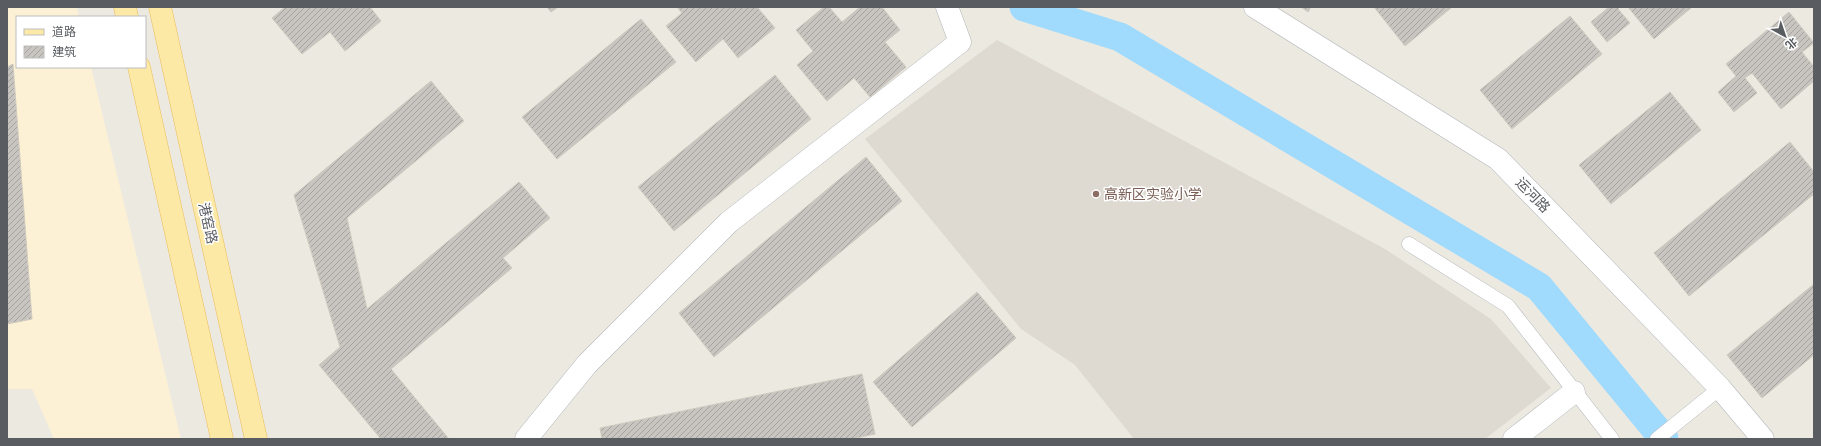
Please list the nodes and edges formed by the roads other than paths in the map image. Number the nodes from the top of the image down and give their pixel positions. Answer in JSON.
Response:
{"nodes":[{"id":1,"x":160,"y":7,"type":"edge"},
{"id":2,"x":947,"y":7,"type":"edge"},
{"id":3,"x":1255,"y":7,"type":"edge"},
{"id":4,"x":139,"y":68,"type":"edge"},
{"id":5,"x":1409,"y":244,"type":"dead end"},
{"id":6,"x":1720,"y":388,"type":"junction"},
{"id":7,"x":1574,"y":392,"type":"junction"},
{"id":8,"x":222,"y":439,"type":"edge"},
{"id":9,"x":256,"y":439,"type":"edge"},
{"id":10,"x":526,"y":439,"type":"edge"},
{"id":11,"x":1514,"y":439,"type":"edge"},
{"id":12,"x":1612,"y":439,"type":"edge"},
{"id":13,"x":1657,"y":439,"type":"edge"},
{"id":14,"x":1763,"y":439,"type":"edge"}],
"edges":[{"from":1,"to":9,"type":"main road","name":"港窑路"},
{"from":2,"to":10,"type":"street"},
{"from":3,"to":6,"type":"street","name":"运河路"},
{"from":4,"to":8,"type":"main road"},
{"from":5,"to":7,"type":"lane"},
{"from":6,"to":13,"type":"lane"},
{"from":6,"to":14,"type":"street","name":"运河路"},
{"from":7,"to":11,"type":"street"},
{"from":7,"to":12,"type":"lane"}]}
